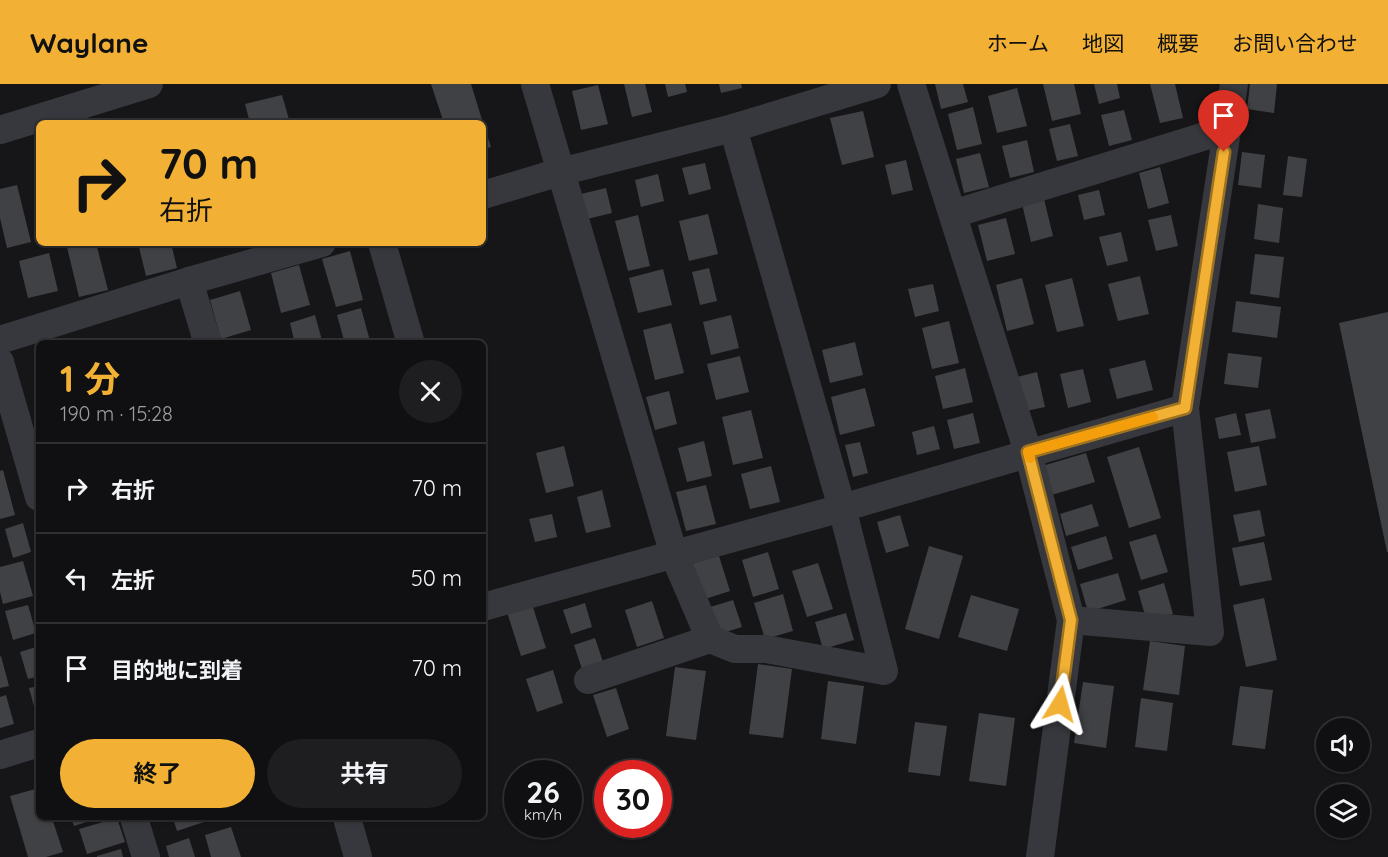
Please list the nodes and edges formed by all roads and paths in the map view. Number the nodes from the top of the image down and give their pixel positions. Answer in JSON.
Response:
{"nodes":[{"id":1,"x":149,"y":84,"type":"edge"},
{"id":2,"x":535,"y":84,"type":"edge"},
{"id":3,"x":878,"y":84,"type":"edge"},
{"id":4,"x":911,"y":84,"type":"edge"},
{"id":5,"x":1234,"y":84,"type":"edge"},
{"id":6,"x":733,"y":128,"type":"junction"},
{"id":7,"x":1228,"y":129,"type":"junction"},
{"id":8,"x":0,"y":130,"type":"edge"},
{"id":9,"x":560,"y":172,"type":"junction"},
{"id":10,"x":486,"y":194,"type":"edge"},
{"id":11,"x":953,"y":214,"type":"junction"},
{"id":12,"x":312,"y":246,"type":"edge"},
{"id":13,"x":383,"y":246,"type":"edge"},
{"id":14,"x":189,"y":281,"type":"junction"},
{"id":15,"x":0,"y":340,"type":"edge"},
{"id":16,"x":207,"y":340,"type":"edge"},
{"id":17,"x":410,"y":340,"type":"edge"},
{"id":18,"x":0,"y":362,"type":"edge"},
{"id":19,"x":1185,"y":408,"type":"junction"},
{"id":20,"x":1028,"y":452,"type":"junction"},
{"id":21,"x":36,"y":487,"type":"edge"},
{"id":22,"x":842,"y":508,"type":"junction"},
{"id":23,"x":674,"y":555,"type":"junction"},
{"id":24,"x":486,"y":599,"type":"edge"},
{"id":25,"x":1071,"y":620,"type":"junction"},
{"id":26,"x":710,"y":639,"type":"junction"},
{"id":27,"x":588,"y":680,"type":"dead end"},
{"id":28,"x":36,"y":744,"type":"edge"},
{"id":29,"x":0,"y":755,"type":"edge"},
{"id":30,"x":135,"y":820,"type":"edge"},
{"id":31,"x":348,"y":820,"type":"edge"},
{"id":32,"x":146,"y":857,"type":"edge"},
{"id":33,"x":358,"y":857,"type":"edge"},
{"id":34,"x":1040,"y":857,"type":"edge"}],
"edges":[{"from":1,"to":8,"type":"street"},
{"from":2,"to":9,"type":"street"},
{"from":3,"to":6,"type":"street"},
{"from":4,"to":11,"type":"street"},
{"from":5,"to":7,"type":"street"},
{"from":6,"to":9,"type":"street"},
{"from":6,"to":22,"type":"street"},
{"from":7,"to":11,"type":"street"},
{"from":7,"to":19,"type":"street"},
{"from":9,"to":10,"type":"street"},
{"from":9,"to":23,"type":"street"},
{"from":11,"to":20,"type":"street"},
{"from":12,"to":14,"type":"street"},
{"from":13,"to":17,"type":"street"},
{"from":14,"to":15,"type":"street"},
{"from":14,"to":16,"type":"street"},
{"from":18,"to":21,"type":"street"},
{"from":19,"to":20,"type":"street"},
{"from":19,"to":25,"type":"street"},
{"from":20,"to":22,"type":"street"},
{"from":20,"to":25,"type":"street"},
{"from":22,"to":23,"type":"street"},
{"from":22,"to":26,"type":"street"},
{"from":23,"to":24,"type":"street"},
{"from":23,"to":26,"type":"street"},
{"from":25,"to":34,"type":"street"},
{"from":26,"to":27,"type":"street"},
{"from":28,"to":29,"type":"street"},
{"from":30,"to":32,"type":"street"},
{"from":31,"to":33,"type":"street"}]}
